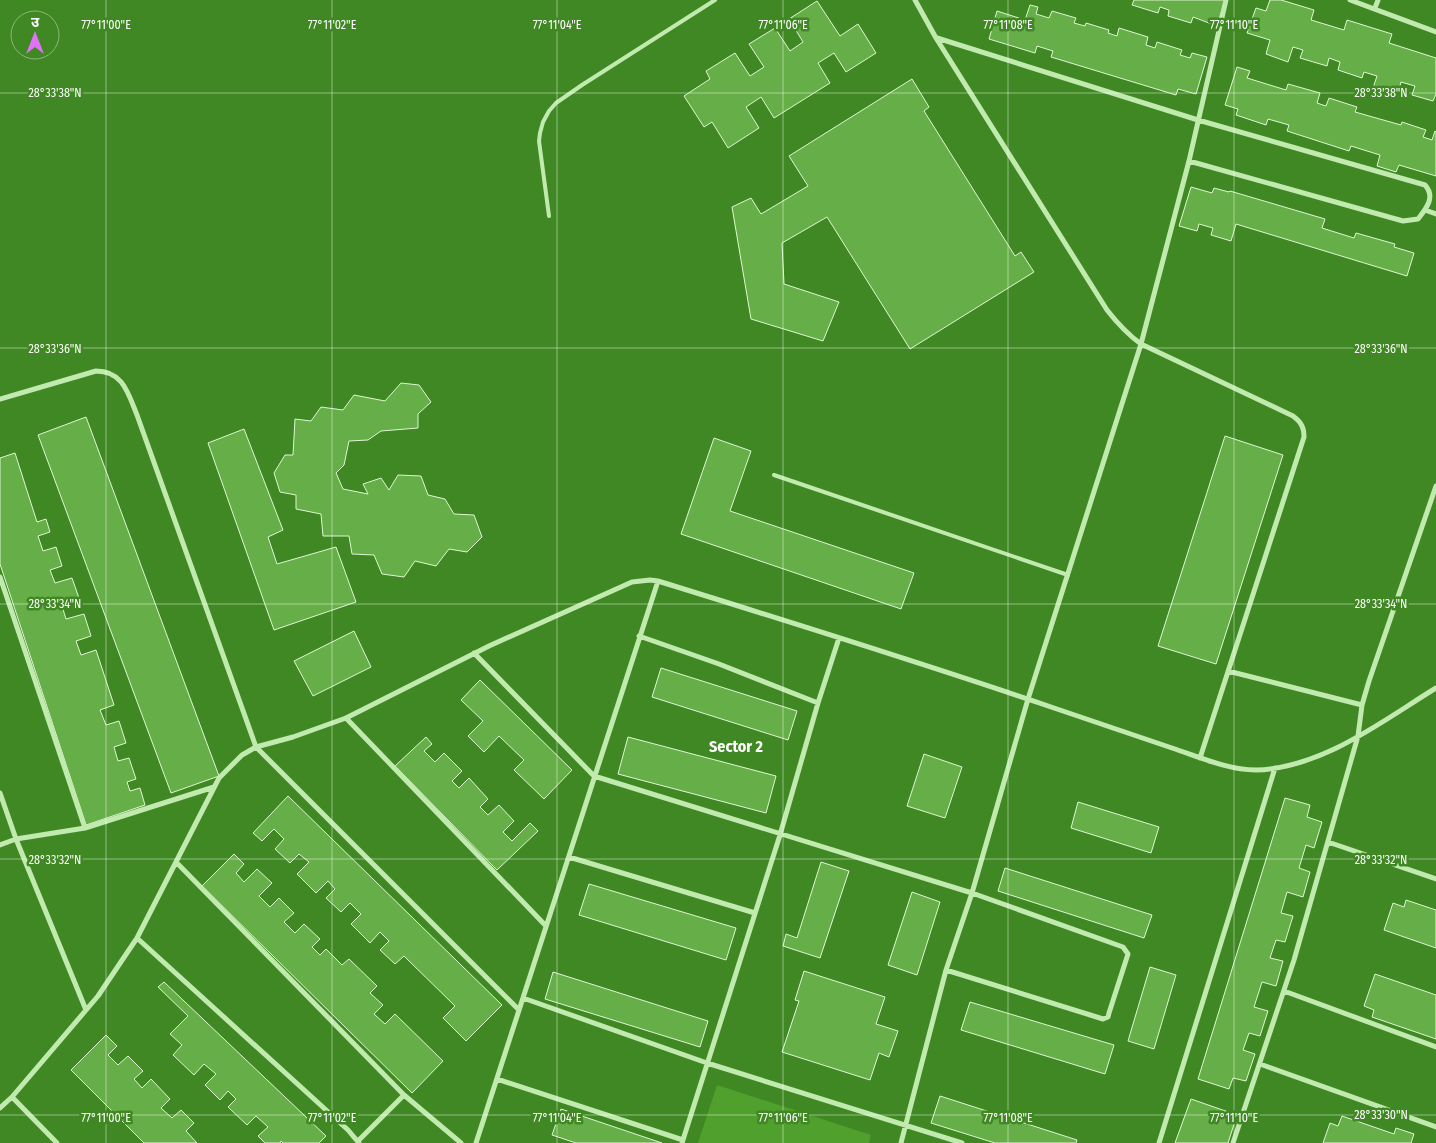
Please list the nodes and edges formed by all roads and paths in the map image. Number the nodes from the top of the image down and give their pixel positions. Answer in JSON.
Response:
{"nodes":[{"id":1,"x":715,"y":0,"type":"edge"},
{"id":2,"x":915,"y":0,"type":"edge"},
{"id":3,"x":1226,"y":0,"type":"edge"},
{"id":4,"x":1350,"y":0,"type":"edge"},
{"id":5,"x":1378,"y":0,"type":"edge"},
{"id":6,"x":1374,"y":8,"type":"junction"},
{"id":7,"x":1436,"y":32,"type":"edge"},
{"id":8,"x":936,"y":38,"type":"junction"},
{"id":9,"x":1198,"y":120,"type":"junction"},
{"id":10,"x":1189,"y":161,"type":"junction"},
{"id":11,"x":1425,"y":210,"type":"junction"},
{"id":12,"x":1436,"y":214,"type":"edge"},
{"id":13,"x":549,"y":216,"type":"dead end"},
{"id":14,"x":1141,"y":344,"type":"junction"},
{"id":15,"x":0,"y":399,"type":"edge"},
{"id":16,"x":774,"y":475,"type":"dead end"},
{"id":17,"x":1436,"y":486,"type":"edge"},
{"id":18,"x":1068,"y":575,"type":"junction"},
{"id":19,"x":0,"y":577,"type":"edge"},
{"id":20,"x":658,"y":581,"type":"junction"},
{"id":21,"x":639,"y":636,"type":"junction"},
{"id":22,"x":839,"y":638,"type":"junction"},
{"id":23,"x":474,"y":653,"type":"junction"},
{"id":24,"x":1228,"y":671,"type":"junction"},
{"id":25,"x":1436,"y":688,"type":"edge"},
{"id":26,"x":1028,"y":699,"type":"junction"},
{"id":27,"x":818,"y":703,"type":"junction"},
{"id":28,"x":1362,"y":705,"type":"junction"},
{"id":29,"x":346,"y":718,"type":"junction"},
{"id":30,"x":1358,"y":736,"type":"junction"},
{"id":31,"x":256,"y":747,"type":"junction"},
{"id":32,"x":1200,"y":758,"type":"junction"},
{"id":33,"x":1275,"y":768,"type":"junction"},
{"id":34,"x":594,"y":776,"type":"junction"},
{"id":35,"x":214,"y":787,"type":"junction"},
{"id":36,"x":0,"y":793,"type":"edge"},
{"id":37,"x":85,"y":828,"type":"junction"},
{"id":38,"x":780,"y":835,"type":"junction"},
{"id":39,"x":16,"y":840,"type":"junction"},
{"id":40,"x":1328,"y":842,"type":"junction"},
{"id":41,"x":0,"y":844,"type":"edge"},
{"id":42,"x":569,"y":857,"type":"junction"},
{"id":43,"x":176,"y":862,"type":"junction"},
{"id":44,"x":1436,"y":879,"type":"edge"},
{"id":45,"x":972,"y":893,"type":"junction"},
{"id":46,"x":755,"y":912,"type":"junction"},
{"id":47,"x":546,"y":926,"type":"junction"},
{"id":48,"x":137,"y":938,"type":"junction"},
{"id":49,"x":946,"y":970,"type":"junction"},
{"id":50,"x":1284,"y":991,"type":"junction"},
{"id":51,"x":522,"y":998,"type":"junction"},
{"id":52,"x":86,"y":1010,"type":"junction"},
{"id":53,"x":519,"y":1010,"type":"junction"},
{"id":54,"x":1436,"y":1048,"type":"edge"},
{"id":55,"x":707,"y":1063,"type":"junction"},
{"id":56,"x":1260,"y":1064,"type":"junction"},
{"id":57,"x":497,"y":1079,"type":"junction"},
{"id":58,"x":404,"y":1095,"type":"junction"},
{"id":59,"x":12,"y":1097,"type":"junction"},
{"id":60,"x":0,"y":1108,"type":"edge"},
{"id":61,"x":905,"y":1125,"type":"junction"},
{"id":62,"x":1436,"y":1127,"type":"edge"},
{"id":63,"x":358,"y":1142,"type":"edge"},
{"id":64,"x":682,"y":1142,"type":"edge"},
{"id":65,"x":57,"y":1143,"type":"edge"},
{"id":66,"x":461,"y":1143,"type":"edge"},
{"id":67,"x":476,"y":1143,"type":"edge"},
{"id":68,"x":901,"y":1143,"type":"edge"},
{"id":69,"x":962,"y":1143,"type":"edge"},
{"id":70,"x":1159,"y":1143,"type":"edge"},
{"id":71,"x":1233,"y":1143,"type":"edge"}],
"edges":[{"from":1,"to":13,"type":"lane"},
{"from":2,"to":8,"type":"street"},
{"from":3,"to":9,"type":"street"},
{"from":4,"to":6,"type":"street"},
{"from":5,"to":6,"type":"street"},
{"from":6,"to":7,"type":"street"},
{"from":8,"to":9,"type":"street"},
{"from":8,"to":14,"type":"street"},
{"from":9,"to":10,"type":"street"},
{"from":9,"to":11,"type":"street"},
{"from":10,"to":11,"type":"street"},
{"from":10,"to":14,"type":"street"},
{"from":11,"to":12,"type":"street"},
{"from":14,"to":18,"type":"street"},
{"from":14,"to":24,"type":"street"},
{"from":15,"to":31,"type":"street"},
{"from":16,"to":18,"type":"lane"},
{"from":17,"to":28,"type":"street"},
{"from":18,"to":26,"type":"street"},
{"from":19,"to":37,"type":"street"},
{"from":20,"to":21,"type":"street"},
{"from":20,"to":22,"type":"street"},
{"from":20,"to":23,"type":"street"},
{"from":21,"to":27,"type":"street"},
{"from":21,"to":34,"type":"street"},
{"from":22,"to":26,"type":"street"},
{"from":22,"to":27,"type":"street"},
{"from":23,"to":29,"type":"street"},
{"from":23,"to":34,"type":"street"},
{"from":24,"to":28,"type":"street"},
{"from":24,"to":32,"type":"street"},
{"from":25,"to":30,"type":"street"},
{"from":26,"to":32,"type":"street"},
{"from":26,"to":45,"type":"street"},
{"from":27,"to":38,"type":"street"},
{"from":28,"to":30,"type":"street"},
{"from":29,"to":31,"type":"street"},
{"from":29,"to":47,"type":"street"},
{"from":30,"to":33,"type":"street"},
{"from":30,"to":40,"type":"street"},
{"from":31,"to":35,"type":"street"},
{"from":31,"to":53,"type":"street"},
{"from":32,"to":33,"type":"street"},
{"from":33,"to":70,"type":"street"},
{"from":34,"to":38,"type":"street"},
{"from":34,"to":42,"type":"street"},
{"from":35,"to":37,"type":"street"},
{"from":35,"to":43,"type":"street"},
{"from":36,"to":39,"type":"street"},
{"from":37,"to":39,"type":"street"},
{"from":38,"to":45,"type":"street"},
{"from":38,"to":46,"type":"street"},
{"from":39,"to":41,"type":"street"},
{"from":39,"to":52,"type":"street"},
{"from":40,"to":44,"type":"street"},
{"from":40,"to":50,"type":"street"},
{"from":42,"to":46,"type":"street"},
{"from":42,"to":47,"type":"street"},
{"from":43,"to":48,"type":"street"},
{"from":43,"to":58,"type":"street"},
{"from":45,"to":49,"type":"street"},
{"from":45,"to":49,"type":"street"},
{"from":46,"to":55,"type":"street"},
{"from":47,"to":51,"type":"street"},
{"from":48,"to":52,"type":"street"},
{"from":48,"to":63,"type":"street"},
{"from":49,"to":61,"type":"street"},
{"from":50,"to":54,"type":"street"},
{"from":50,"to":56,"type":"street"},
{"from":51,"to":53,"type":"street"},
{"from":51,"to":55,"type":"street"},
{"from":52,"to":59,"type":"street"},
{"from":53,"to":57,"type":"street"},
{"from":55,"to":61,"type":"street"},
{"from":55,"to":64,"type":"street"},
{"from":56,"to":62,"type":"street"},
{"from":56,"to":71,"type":"street"},
{"from":57,"to":64,"type":"street"},
{"from":57,"to":67,"type":"street"},
{"from":58,"to":63,"type":"street"},
{"from":58,"to":66,"type":"street"},
{"from":59,"to":60,"type":"street"},
{"from":59,"to":65,"type":"street"},
{"from":61,"to":68,"type":"street"},
{"from":61,"to":69,"type":"street"}]}
